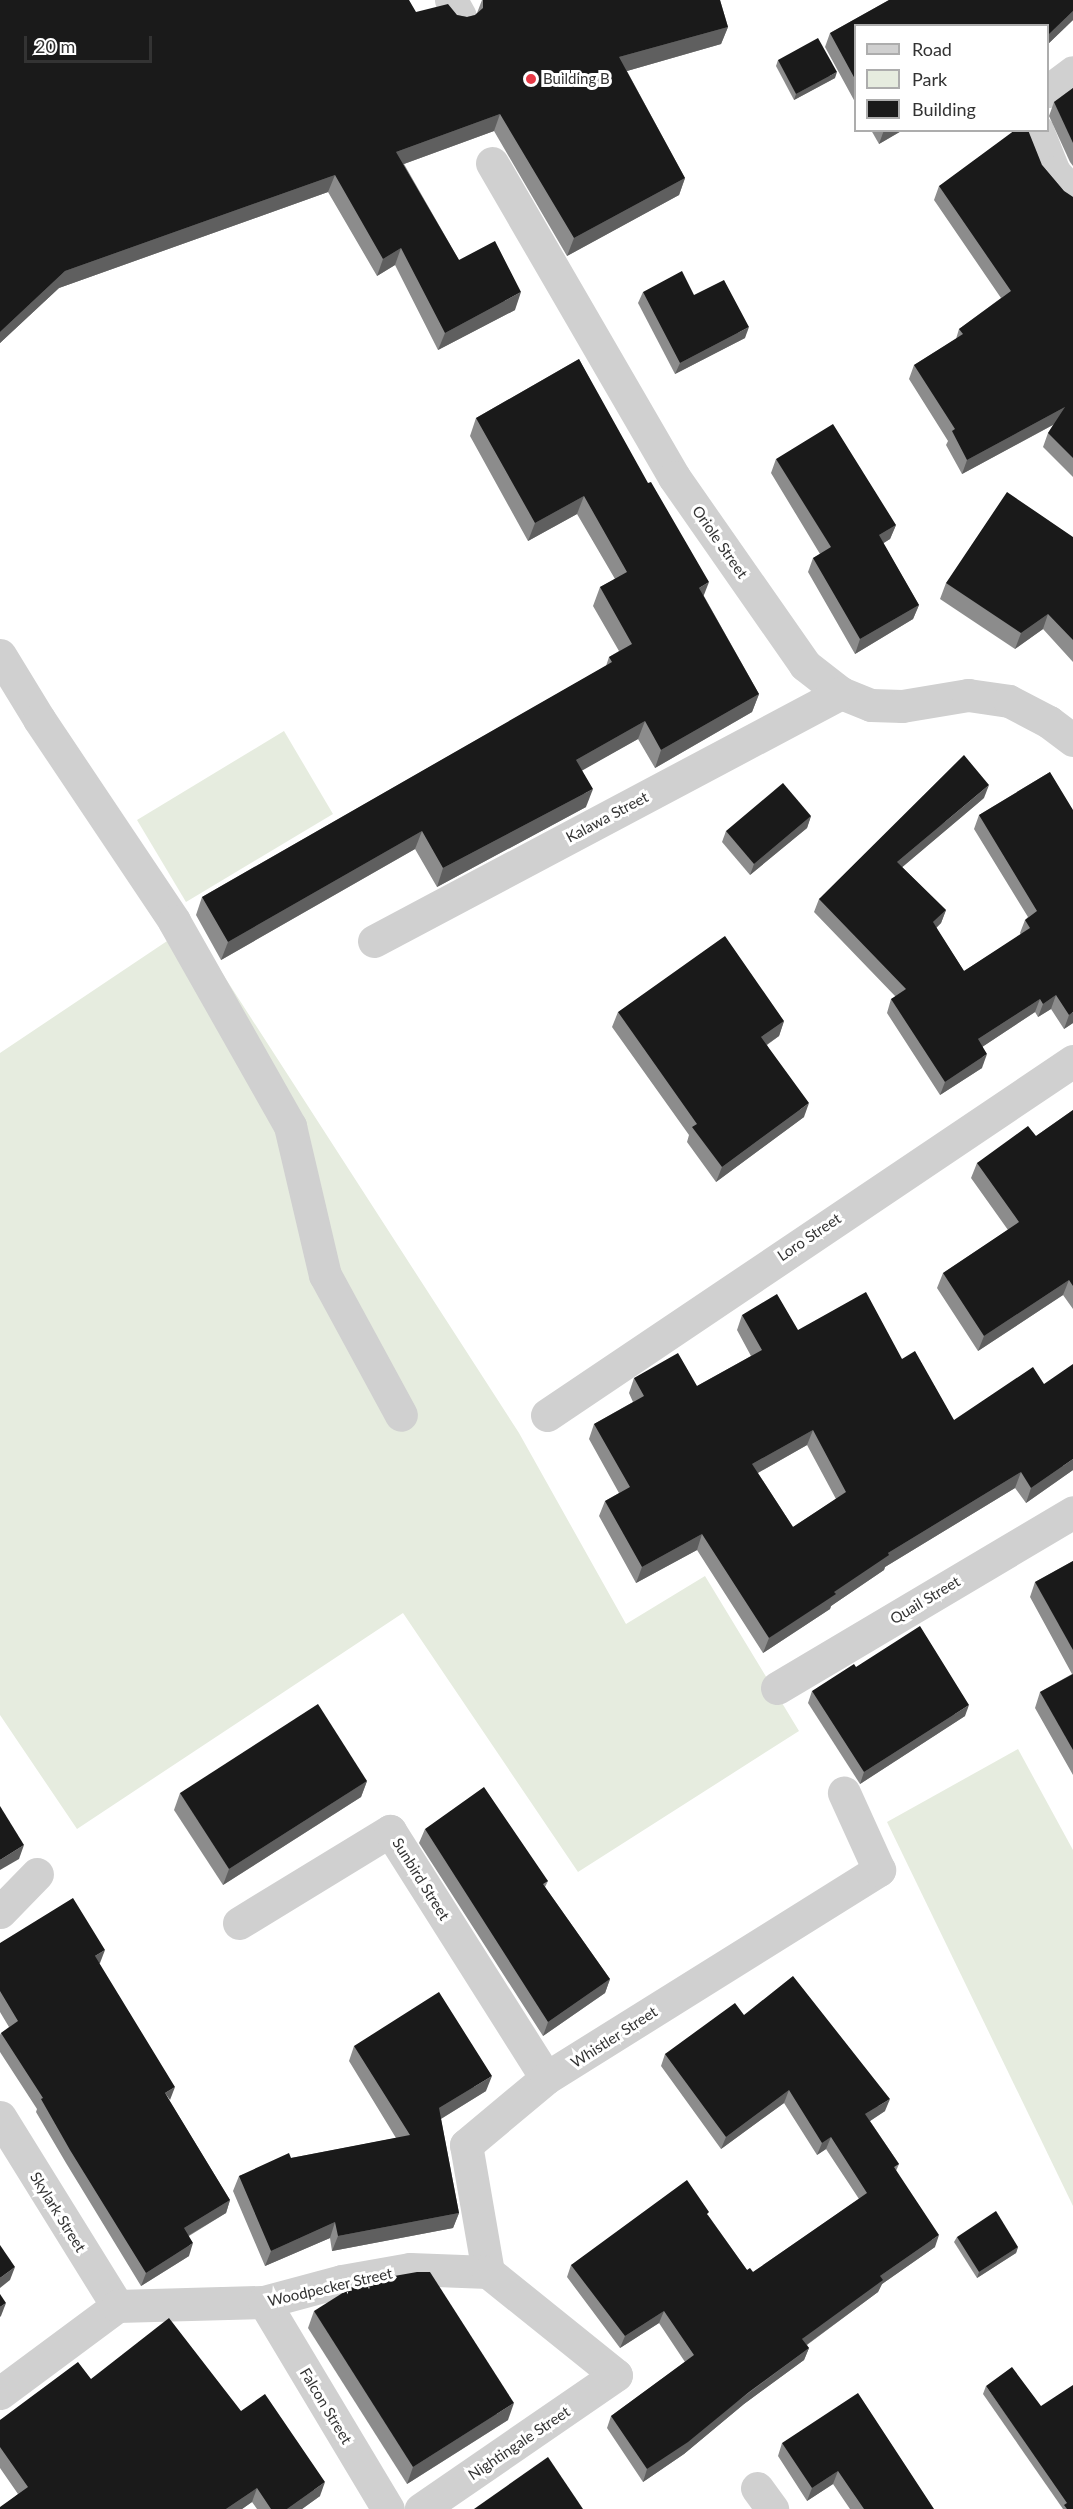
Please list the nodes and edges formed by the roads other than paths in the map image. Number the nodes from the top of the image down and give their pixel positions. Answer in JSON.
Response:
{"nodes":[{"id":1,"x":1073,"y":72,"type":"edge"},
{"id":2,"x":1049,"y":90,"type":"edge"},
{"id":3,"x":1038,"y":132,"type":"edge"},
{"id":4,"x":492,"y":163,"type":"dead end"},
{"id":5,"x":1073,"y":193,"type":"edge"},
{"id":6,"x":0,"y":655,"type":"edge"},
{"id":7,"x":841,"y":693,"type":"junction"},
{"id":8,"x":1073,"y":740,"type":"edge"},
{"id":9,"x":374,"y":941,"type":"dead end"},
{"id":10,"x":1073,"y":1061,"type":"edge"},
{"id":11,"x":401,"y":1415,"type":"dead end"},
{"id":12,"x":547,"y":1415,"type":"dead end"},
{"id":13,"x":1073,"y":1512,"type":"edge"},
{"id":14,"x":777,"y":1688,"type":"dead end"},
{"id":15,"x":844,"y":1793,"type":"dead end"},
{"id":16,"x":38,"y":1874,"type":"dead end"},
{"id":17,"x":0,"y":1912,"type":"edge"},
{"id":18,"x":239,"y":1923,"type":"dead end"},
{"id":19,"x":546,"y":2079,"type":"junction"},
{"id":20,"x":0,"y":2117,"type":"edge"},
{"id":21,"x":488,"y":2272,"type":"junction"},
{"id":22,"x":264,"y":2302,"type":"junction"},
{"id":23,"x":117,"y":2306,"type":"junction"},
{"id":24,"x":0,"y":2393,"type":"edge"},
{"id":25,"x":388,"y":2509,"type":"edge"},
{"id":26,"x":422,"y":2509,"type":"edge"}],
"edges":[{"from":1,"to":2,"type":"street"},
{"from":3,"to":5,"type":"street"},
{"from":4,"to":7,"type":"street","name":"Oriole Street"},
{"from":6,"to":11,"type":"street"},
{"from":7,"to":8,"type":"street","name":"Oriole Street"},
{"from":7,"to":9,"type":"street","name":"Kalawa Street"},
{"from":10,"to":12,"type":"street","name":"Loro Street"},
{"from":13,"to":14,"type":"street","name":"Quail Street"},
{"from":15,"to":19,"type":"street","name":"Whistler Street"},
{"from":16,"to":17,"type":"street"},
{"from":18,"to":19,"type":"street","name":"Sunbird Street"},
{"from":19,"to":21,"type":"street","name":"Whistler Street"},
{"from":20,"to":23,"type":"street","name":"Skylark Street"},
{"from":21,"to":22,"type":"street","name":"Woodpecker Street"},
{"from":21,"to":26,"type":"street","name":"Nightingale Street"},
{"from":22,"to":23,"type":"street","name":"Woodpecker Street"},
{"from":22,"to":25,"type":"street","name":"Falcon Street"},
{"from":23,"to":24,"type":"street"}]}
